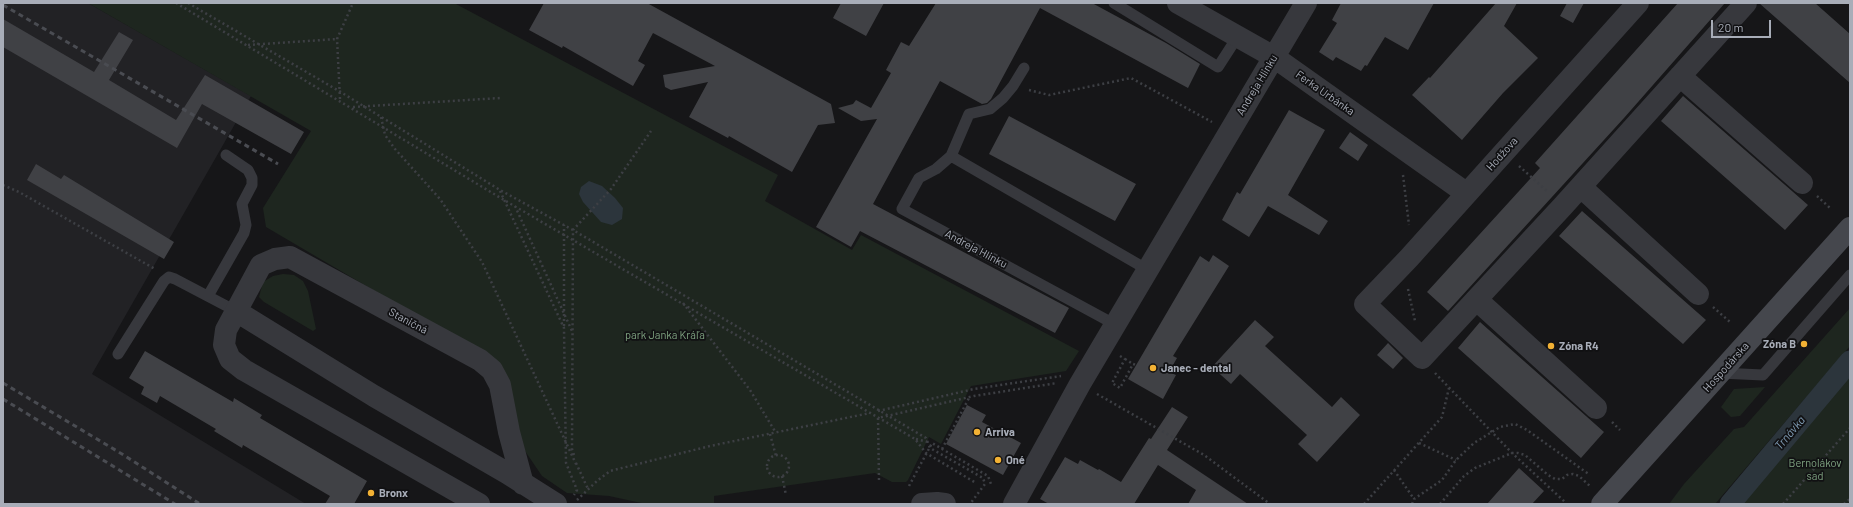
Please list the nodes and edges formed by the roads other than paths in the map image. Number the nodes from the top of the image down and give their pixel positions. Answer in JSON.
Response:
{"nodes":[{"id":1,"x":1114,"y":3,"type":"edge"},
{"id":2,"x":1178,"y":3,"type":"edge"},
{"id":3,"x":1306,"y":3,"type":"edge"},
{"id":4,"x":1638,"y":3,"type":"edge"},
{"id":5,"x":1746,"y":3,"type":"edge"},
{"id":6,"x":1238,"y":36,"type":"junction"},
{"id":7,"x":1274,"y":57,"type":"junction"},
{"id":8,"x":1024,"y":68,"type":"dead end"},
{"id":9,"x":1680,"y":76,"type":"junction"},
{"id":10,"x":226,"y":155,"type":"dead end"},
{"id":11,"x":951,"y":156,"type":"junction"},
{"id":12,"x":1802,"y":183,"type":"dead end"},
{"id":13,"x":1580,"y":187,"type":"junction"},
{"id":14,"x":1466,"y":193,"type":"junction"},
{"id":15,"x":1850,"y":228,"type":"edge"},
{"id":16,"x":1148,"y":270,"type":"junction"},
{"id":17,"x":1850,"y":275,"type":"edge"},
{"id":18,"x":1698,"y":294,"type":"dead end"},
{"id":19,"x":208,"y":296,"type":"junction"},
{"id":20,"x":1477,"y":300,"type":"junction"},
{"id":21,"x":236,"y":312,"type":"junction"},
{"id":22,"x":1116,"y":325,"type":"junction"},
{"id":23,"x":118,"y":354,"type":"dead end"},
{"id":24,"x":1720,"y":373,"type":"junction"},
{"id":25,"x":1596,"y":408,"type":"dead end"},
{"id":26,"x":523,"y":484,"type":"junction"},
{"id":27,"x":480,"y":504,"type":"edge"},
{"id":28,"x":556,"y":504,"type":"edge"},
{"id":29,"x":922,"y":504,"type":"edge"},
{"id":30,"x":945,"y":504,"type":"edge"},
{"id":31,"x":1014,"y":504,"type":"edge"},
{"id":32,"x":1602,"y":504,"type":"edge"}],
"edges":[{"from":1,"to":6,"type":"lane"},
{"from":2,"to":6,"type":"street","name":"Ferka Urbánka"},
{"from":3,"to":7,"type":"street","name":"Andreja Hlinku"},
{"from":4,"to":14,"type":"street","name":"Hodžova"},
{"from":5,"to":9,"type":"street"},
{"from":6,"to":7,"type":"street","name":"Ferka Urbánka"},
{"from":7,"to":14,"type":"street","name":"Ferka Urbánka"},
{"from":7,"to":16,"type":"street","name":"Andreja Hlinku"},
{"from":8,"to":11,"type":"lane","name":"Andreja Hlinku"},
{"from":9,"to":12,"type":"street"},
{"from":9,"to":13,"type":"street"},
{"from":10,"to":19,"type":"lane"},
{"from":11,"to":16,"type":"lane"},
{"from":11,"to":22,"type":"lane","name":"Andreja Hlinku"},
{"from":13,"to":18,"type":"street"},
{"from":13,"to":20,"type":"street"},
{"from":14,"to":20,"type":"street","name":"Hodžova"},
{"from":15,"to":24,"type":"street","name":"Hospodárska"},
{"from":16,"to":22,"type":"street","name":"Andreja Hlinku"},
{"from":17,"to":24,"type":"lane"},
{"from":19,"to":21,"type":"lane"},
{"from":19,"to":23,"type":"lane"},
{"from":20,"to":25,"type":"street"},
{"from":21,"to":26,"type":"street"},
{"from":21,"to":26,"type":"street","name":"Staničná"},
{"from":21,"to":27,"type":"street","name":"Staničná"},
{"from":22,"to":31,"type":"street","name":"Andreja Hlinku"},
{"from":24,"to":32,"type":"street","name":"Hospodárska"},
{"from":26,"to":28,"type":"street"},
{"from":29,"to":30,"type":"street"}]}
